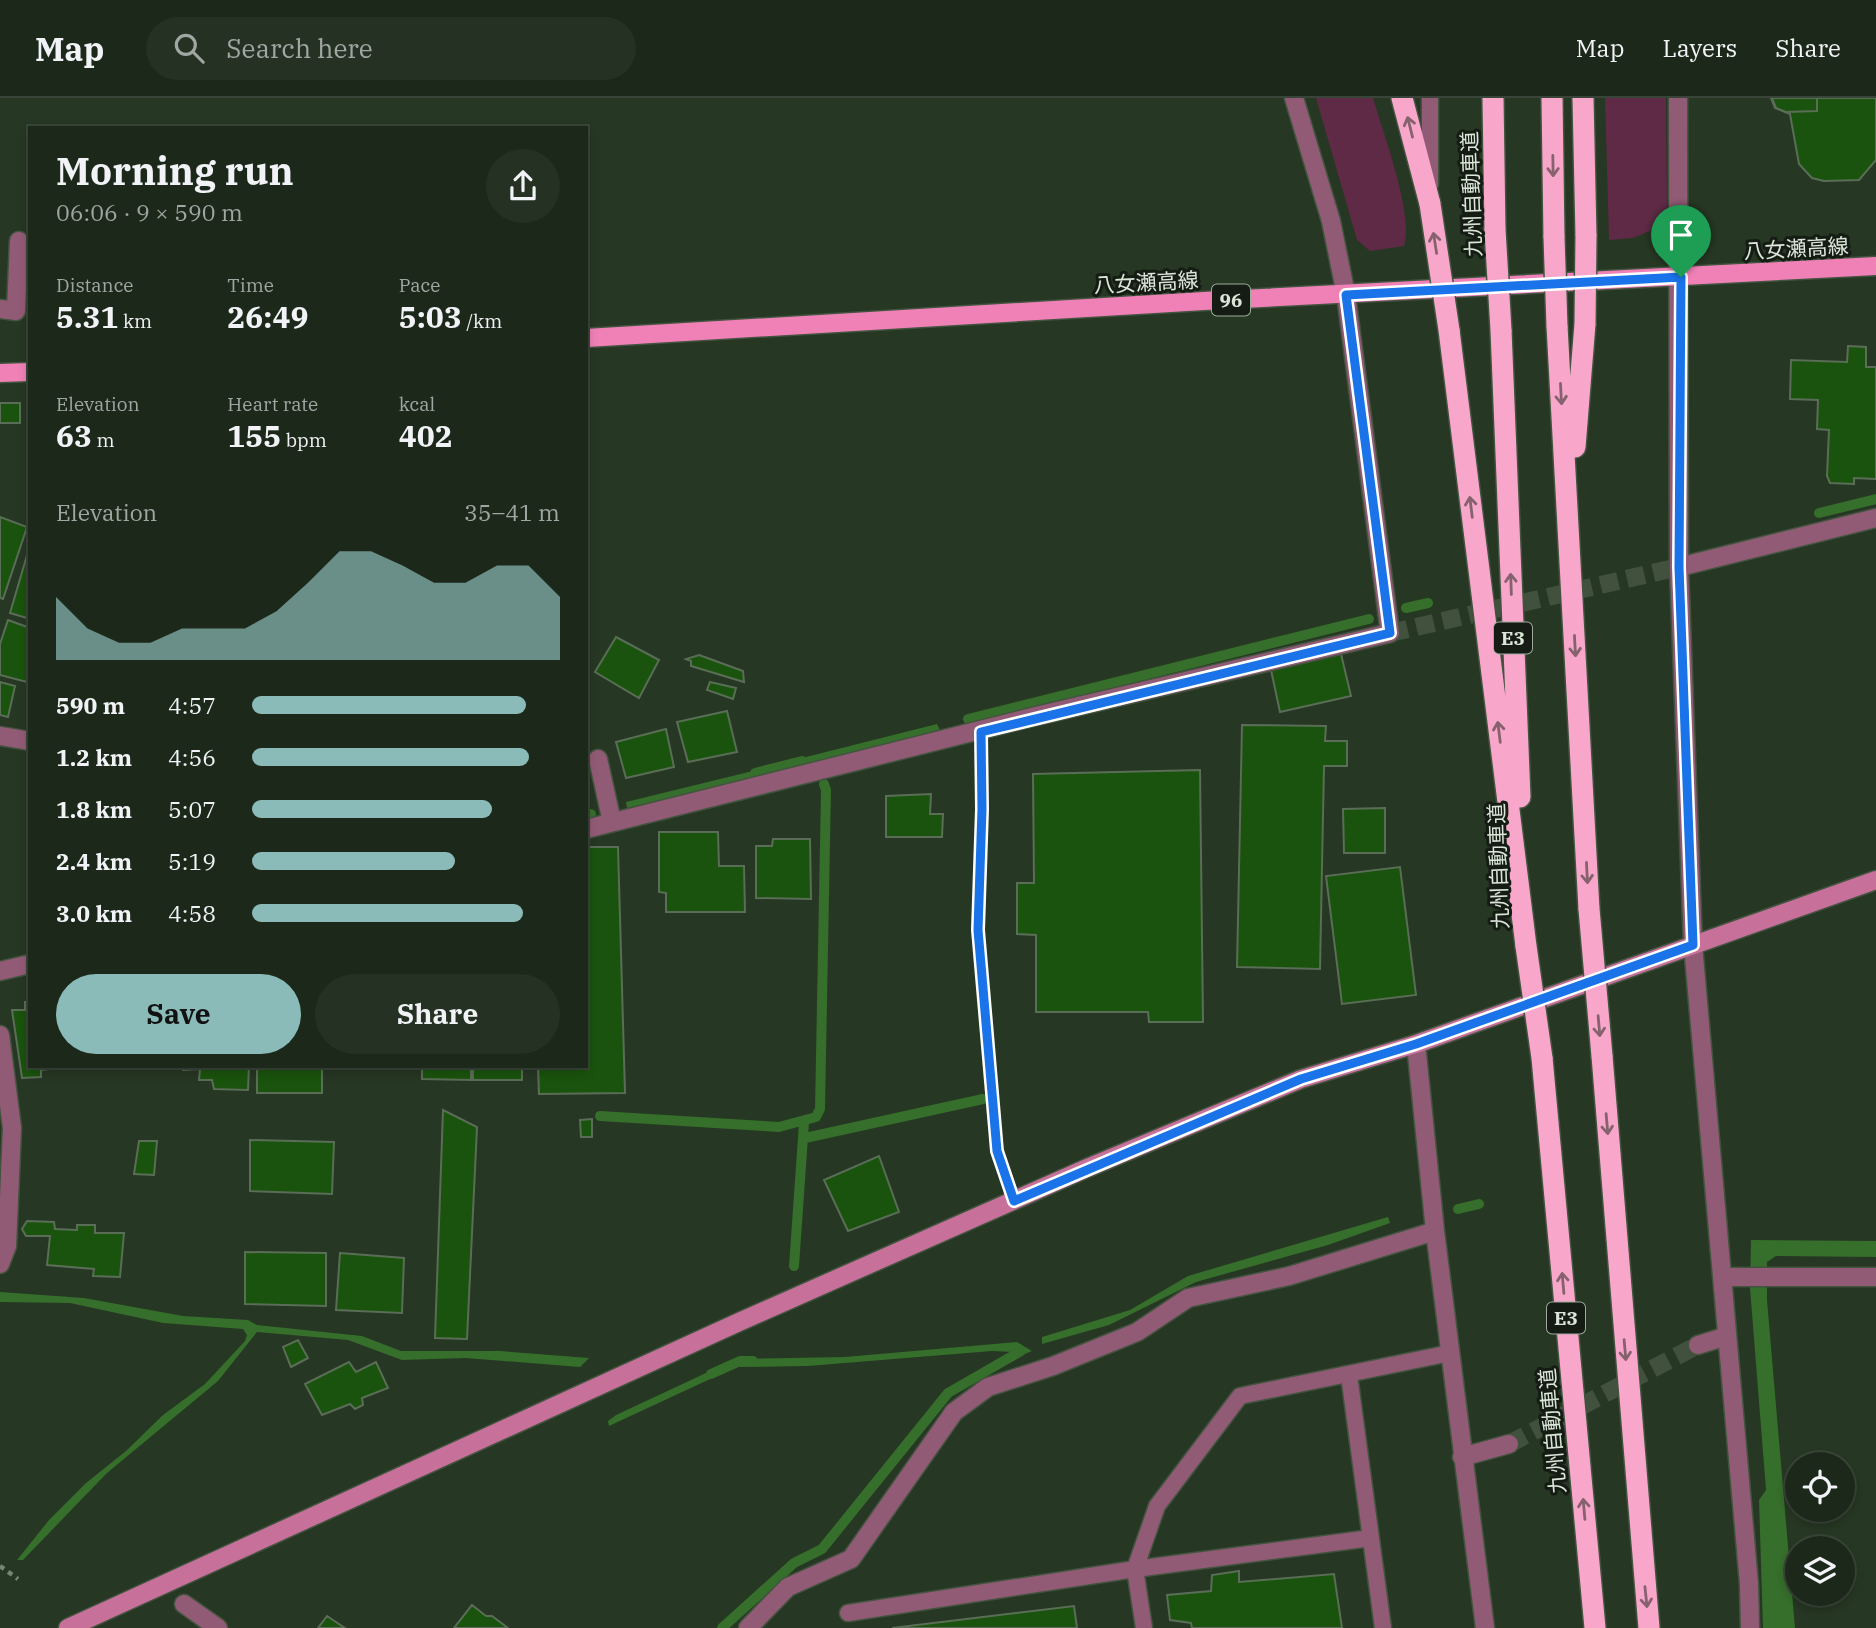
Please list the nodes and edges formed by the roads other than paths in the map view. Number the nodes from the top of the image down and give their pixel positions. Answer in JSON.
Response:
{"nodes":[{"id":1,"x":1294,"y":98,"type":"edge"},
{"id":2,"x":1402,"y":98,"type":"edge"},
{"id":3,"x":1430,"y":98,"type":"edge"},
{"id":4,"x":1493,"y":98,"type":"edge"},
{"id":5,"x":1552,"y":98,"type":"edge"},
{"id":6,"x":1583,"y":98,"type":"edge"},
{"id":7,"x":1678,"y":98,"type":"edge"},
{"id":8,"x":1430,"y":204,"type":"junction"},
{"id":9,"x":19,"y":241,"type":"dead end"},
{"id":10,"x":1876,"y":266,"type":"edge"},
{"id":11,"x":1681,"y":277,"type":"junction"},
{"id":12,"x":1346,"y":295,"type":"junction"},
{"id":13,"x":0,"y":309,"type":"edge"},
{"id":14,"x":588,"y":338,"type":"edge"},
{"id":15,"x":28,"y":372,"type":"edge"},
{"id":16,"x":0,"y":373,"type":"edge"},
{"id":17,"x":1876,"y":518,"type":"edge"},
{"id":18,"x":1568,"y":524,"type":"junction"},
{"id":19,"x":1679,"y":567,"type":"junction"},
{"id":20,"x":0,"y":736,"type":"edge"},
{"id":21,"x":28,"y":741,"type":"edge"},
{"id":22,"x":598,"y":759,"type":"dead end"},
{"id":23,"x":612,"y":822,"type":"junction"},
{"id":24,"x":588,"y":828,"type":"edge"},
{"id":25,"x":1876,"y":880,"type":"edge"},
{"id":26,"x":1693,"y":945,"type":"junction"},
{"id":27,"x":1526,"y":946,"type":"junction"},
{"id":28,"x":28,"y":964,"type":"edge"},
{"id":29,"x":0,"y":971,"type":"edge"},
{"id":30,"x":0,"y":1035,"type":"edge"},
{"id":31,"x":1416,"y":1044,"type":"junction"},
{"id":32,"x":1435,"y":1231,"type":"junction"},
{"id":33,"x":0,"y":1264,"type":"edge"},
{"id":34,"x":1722,"y":1277,"type":"junction"},
{"id":35,"x":1876,"y":1277,"type":"edge"},
{"id":36,"x":1727,"y":1336,"type":"junction"},
{"id":37,"x":1698,"y":1345,"type":"tunnel mouth"},
{"id":38,"x":1450,"y":1353,"type":"junction"},
{"id":39,"x":1349,"y":1375,"type":"junction"},
{"id":40,"x":1509,"y":1444,"type":"tunnel mouth"},
{"id":41,"x":1462,"y":1457,"type":"junction"},
{"id":42,"x":1371,"y":1538,"type":"junction"},
{"id":43,"x":1135,"y":1569,"type":"junction"},
{"id":44,"x":184,"y":1604,"type":"dead end"},
{"id":45,"x":848,"y":1613,"type":"dead end"},
{"id":46,"x":68,"y":1628,"type":"edge"},
{"id":47,"x":218,"y":1628,"type":"edge"},
{"id":48,"x":748,"y":1628,"type":"edge"},
{"id":49,"x":1144,"y":1628,"type":"edge"},
{"id":50,"x":1383,"y":1628,"type":"edge"},
{"id":51,"x":1485,"y":1628,"type":"edge"},
{"id":52,"x":1595,"y":1628,"type":"edge"},
{"id":53,"x":1649,"y":1628,"type":"edge"},
{"id":54,"x":1750,"y":1628,"type":"edge"}],
"edges":[{"from":1,"to":12,"type":"street"},
{"from":8,"to":2,"type":"highway","one_way":true},
{"from":3,"to":8,"type":"lane"},
{"from":27,"to":4,"type":"highway","name":"九州自動車道","number":"E3","one_way":true,"bridge":true},
{"from":5,"to":18,"type":"highway","one_way":true,"bridge":true},
{"from":6,"to":18,"type":"highway","bridge":true},
{"from":7,"to":11,"type":"street"},
{"from":27,"to":8,"type":"highway","one_way":true,"bridge":true},
{"from":9,"to":13,"type":"street"},
{"from":10,"to":11,"type":"main road","name":"八女瀬高線","number":"96"},
{"from":11,"to":12,"type":"main road","name":"八女瀬高線","number":"96"},
{"from":11,"to":19,"type":"street"},
{"from":12,"to":14,"type":"main road","name":"八女瀬高線","number":"96"},
{"from":12,"to":23,"type":"street"},
{"from":15,"to":16,"type":"main road"},
{"from":17,"to":19,"type":"street"},
{"from":18,"to":53,"type":"highway","one_way":true,"bridge":true},
{"from":19,"to":26,"type":"street"},
{"from":20,"to":21,"type":"street"},
{"from":22,"to":23,"type":"street"},
{"from":23,"to":24,"type":"street"},
{"from":25,"to":26,"type":"street"},
{"from":26,"to":31,"type":"street"},
{"from":26,"to":34,"type":"street"},
{"from":52,"to":27,"type":"highway","name":"九州自動車道","number":"E3","one_way":true,"bridge":true},
{"from":28,"to":29,"type":"street"},
{"from":30,"to":33,"type":"street"},
{"from":31,"to":32,"type":"street"},
{"from":31,"to":46,"type":"street"},
{"from":32,"to":38,"type":"street"},
{"from":32,"to":48,"type":"street"},
{"from":34,"to":35,"type":"street"},
{"from":34,"to":36,"type":"street"},
{"from":36,"to":37,"type":"street"},
{"from":36,"to":54,"type":"street"},
{"from":38,"to":39,"type":"lane"},
{"from":38,"to":41,"type":"street"},
{"from":39,"to":42,"type":"lane"},
{"from":39,"to":43,"type":"lane"},
{"from":40,"to":41,"type":"street"},
{"from":41,"to":51,"type":"street"},
{"from":42,"to":43,"type":"lane"},
{"from":42,"to":50,"type":"lane"},
{"from":43,"to":45,"type":"lane"},
{"from":43,"to":49,"type":"lane"},
{"from":44,"to":47,"type":"street"}]}
